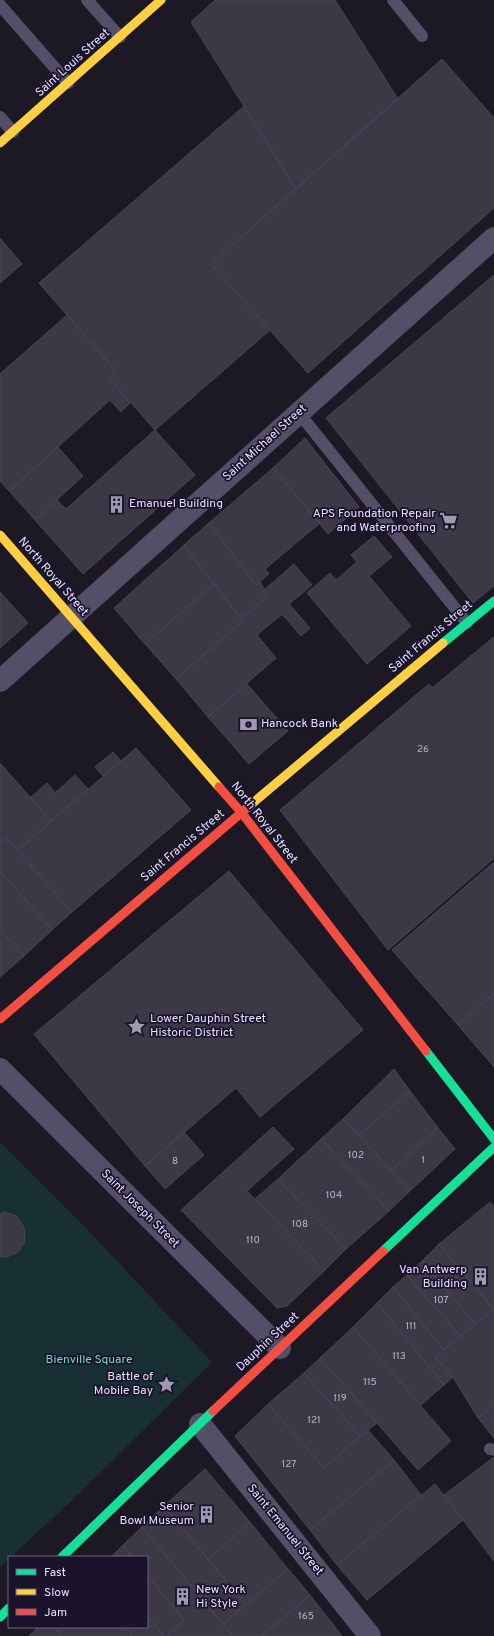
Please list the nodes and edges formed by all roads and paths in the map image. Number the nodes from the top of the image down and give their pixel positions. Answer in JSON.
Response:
{"nodes":[{"id":1,"x":87,"y":0,"type":"edge"},
{"id":2,"x":161,"y":0,"type":"edge"},
{"id":3,"x":393,"y":0,"type":"edge"},
{"id":4,"x":0,"y":5,"type":"edge"},
{"id":5,"x":422,"y":36,"type":"dead end"},
{"id":6,"x":120,"y":37,"type":"junction"},
{"id":7,"x":68,"y":83,"type":"junction"},
{"id":8,"x":0,"y":117,"type":"edge"},
{"id":9,"x":13,"y":132,"type":"junction"},
{"id":10,"x":0,"y":144,"type":"edge"},
{"id":11,"x":494,"y":238,"type":"edge"},
{"id":12,"x":299,"y":412,"type":"junction"},
{"id":13,"x":0,"y":535,"type":"edge"},
{"id":14,"x":494,"y":601,"type":"edge"},
{"id":15,"x":72,"y":616,"type":"junction"},
{"id":16,"x":468,"y":623,"type":"junction"},
{"id":17,"x":0,"y":680,"type":"edge"},
{"id":18,"x":241,"y":812,"type":"junction"},
{"id":19,"x":0,"y":1019,"type":"edge"},
{"id":20,"x":0,"y":1069,"type":"edge"},
{"id":21,"x":494,"y":1139,"type":"edge"},
{"id":22,"x":494,"y":1147,"type":"edge"},
{"id":23,"x":280,"y":1348,"type":"junction"},
{"id":24,"x":200,"y":1424,"type":"junction"},
{"id":25,"x":63,"y":1556,"type":"edge"},
{"id":26,"x":8,"y":1609,"type":"edge"},
{"id":27,"x":0,"y":1617,"type":"edge"},
{"id":28,"x":370,"y":1636,"type":"edge"}],
"edges":[{"from":1,"to":6,"type":"lane"},
{"from":2,"to":6,"type":"street","name":"Saint Louis Street"},
{"from":3,"to":5,"type":"lane"},
{"from":4,"to":7,"type":"lane"},
{"from":6,"to":7,"type":"street","name":"Saint Louis Street"},
{"from":7,"to":9,"type":"street","name":"Saint Louis Street"},
{"from":8,"to":9,"type":"lane"},
{"from":9,"to":10,"type":"street","name":"Saint Louis Street"},
{"from":11,"to":12,"type":"street","name":"Saint Michael Street"},
{"from":12,"to":15,"type":"street","name":"Saint Michael Street"},
{"from":12,"to":16,"type":"lane"},
{"from":13,"to":15,"type":"street","name":"North Royal Street"},
{"from":14,"to":16,"type":"street","name":"Saint Francis Street"},
{"from":15,"to":17,"type":"street","name":"Saint Michael Street"},
{"from":15,"to":18,"type":"street","name":"North Royal Street"},
{"from":16,"to":18,"type":"street","name":"Saint Francis Street"},
{"from":18,"to":19,"type":"street","name":"Saint Francis Street"},
{"from":18,"to":21,"type":"street","name":"North Royal Street"},
{"from":20,"to":23,"type":"street","name":"Saint Joseph Street"},
{"from":22,"to":23,"type":"street","name":"Dauphin Street"},
{"from":23,"to":24,"type":"street","name":"Dauphin Street"},
{"from":24,"to":25,"type":"street","name":"Dauphin Street"},
{"from":24,"to":28,"type":"street","name":"Saint Emanuel Street"},
{"from":26,"to":27,"type":"street"}]}
